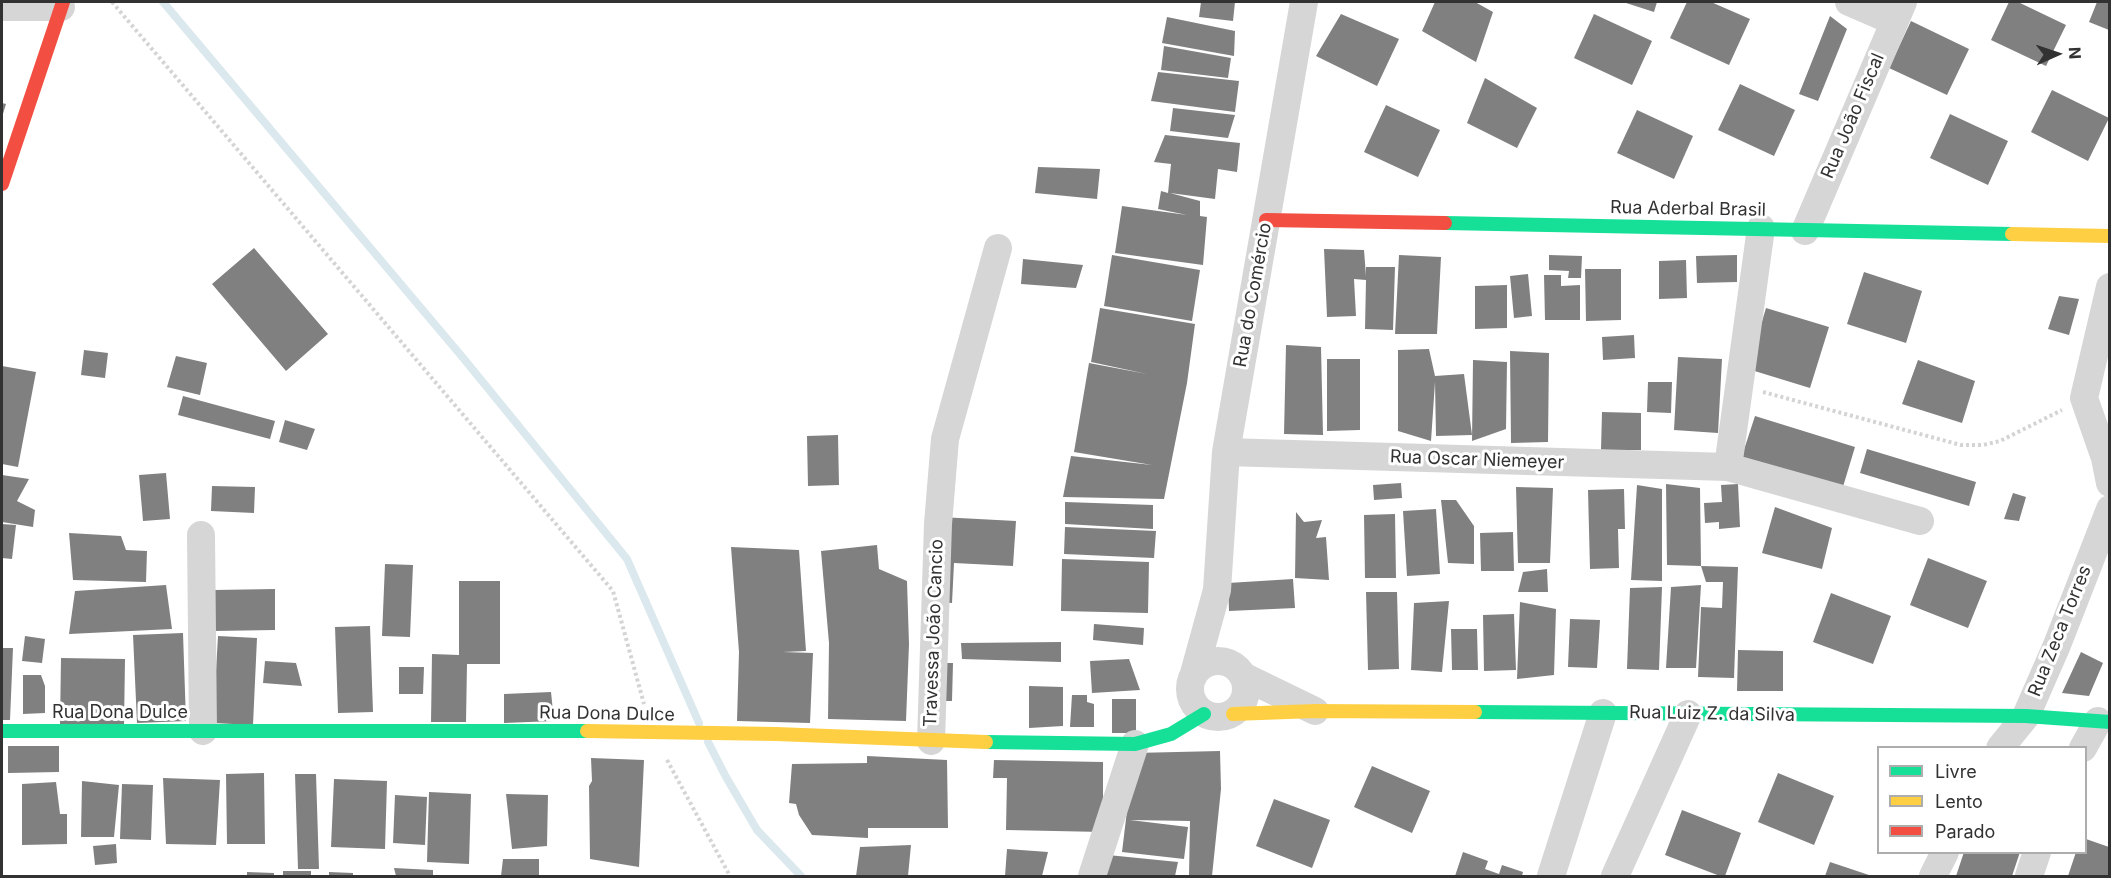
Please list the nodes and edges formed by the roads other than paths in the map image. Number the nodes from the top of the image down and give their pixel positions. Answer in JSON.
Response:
{"nodes":[{"id":1,"x":1304,"y":2,"type":"edge"},
{"id":2,"x":1849,"y":2,"type":"edge"},
{"id":3,"x":62,"y":4,"type":"edge"},
{"id":4,"x":2,"y":7,"type":"edge"},
{"id":5,"x":1898,"y":11,"type":"edge"},
{"id":6,"x":2,"y":182,"type":"edge"},
{"id":7,"x":1266,"y":220,"type":"junction"},
{"id":8,"x":1761,"y":228,"type":"junction"},
{"id":9,"x":1805,"y":231,"type":"junction"},
{"id":10,"x":2109,"y":236,"type":"edge"},
{"id":11,"x":998,"y":248,"type":"dead end"},
{"id":12,"x":2109,"y":286,"type":"edge"},
{"id":13,"x":1226,"y":452,"type":"junction"},
{"id":14,"x":1728,"y":467,"type":"junction"},
{"id":15,"x":2109,"y":483,"type":"edge"},
{"id":16,"x":2109,"y":509,"type":"edge"},
{"id":17,"x":1920,"y":521,"type":"dead end"},
{"id":18,"x":201,"y":535,"type":"dead end"},
{"id":19,"x":1218,"y":590,"type":"junction"},
{"id":20,"x":1237,"y":670,"type":"junction"},
{"id":21,"x":1193,"y":676,"type":"junction"},
{"id":22,"x":1315,"y":711,"type":"junction"},
{"id":23,"x":1603,"y":713,"type":"junction"},
{"id":24,"x":1204,"y":714,"type":"junction"},
{"id":25,"x":1233,"y":714,"type":"junction"},
{"id":26,"x":1688,"y":714,"type":"junction"},
{"id":27,"x":2026,"y":716,"type":"junction"},
{"id":28,"x":2104,"y":721,"type":"edge"},
{"id":29,"x":2,"y":731,"type":"edge"},
{"id":30,"x":203,"y":731,"type":"junction"},
{"id":31,"x":931,"y":741,"type":"junction"},
{"id":32,"x":1135,"y":744,"type":"junction"},
{"id":33,"x":2001,"y":746,"type":"edge"},
{"id":34,"x":2084,"y":746,"type":"edge"},
{"id":35,"x":1944,"y":854,"type":"edge"},
{"id":36,"x":2036,"y":854,"type":"edge"},
{"id":37,"x":1092,"y":876,"type":"edge"},
{"id":38,"x":1551,"y":876,"type":"edge"},
{"id":39,"x":1615,"y":876,"type":"edge"},
{"id":40,"x":1933,"y":876,"type":"edge"},
{"id":41,"x":2029,"y":876,"type":"edge"}],
"edges":[{"from":1,"to":7,"type":"street","name":"Rua do Comércio"},
{"from":2,"to":5,"type":"street"},
{"from":3,"to":4,"type":"street"},
{"from":3,"to":6,"type":"street"},
{"from":5,"to":9,"type":"street","name":"Rua João Fiscal"},
{"from":7,"to":8,"type":"street","name":"Rua Aderbal Brasil"},
{"from":7,"to":13,"type":"street","name":"Rua do Comércio"},
{"from":8,"to":9,"type":"street","name":"Rua Aderbal Brasil"},
{"from":8,"to":14,"type":"street"},
{"from":9,"to":10,"type":"street","name":"Rua Aderbal Brasil"},
{"from":11,"to":31,"type":"street","name":"Travessa João Cancio"},
{"from":12,"to":15,"type":"street"},
{"from":13,"to":14,"type":"street","name":"Rua Oscar Niemeyer"},
{"from":13,"to":19,"type":"street","name":"Rua do Comércio"},
{"from":14,"to":17,"type":"street","name":"Rua Oscar Niemeyer"},
{"from":16,"to":27,"type":"street","name":"Rua Zeca Torres"},
{"from":18,"to":30,"type":"street"},
{"from":19,"to":20,"type":"street","name":"Rua do Comércio"},
{"from":19,"to":21,"type":"street","name":"Rua do Comércio"},
{"from":20,"to":21,"type":"street"},
{"from":20,"to":22,"type":"street","name":"Rua Luiz Z. da Silva"},
{"from":20,"to":25,"type":"street"},
{"from":21,"to":24,"type":"street"},
{"from":22,"to":23,"type":"street","name":"Rua Luiz Z. da Silva"},
{"from":22,"to":25,"type":"street","name":"Rua Luiz Z. da Silva"},
{"from":23,"to":26,"type":"street","name":"Rua Luiz Z. da Silva"},
{"from":23,"to":38,"type":"street"},
{"from":24,"to":25,"type":"street"},
{"from":24,"to":32,"type":"street","name":"Rua Dona Dulce"},
{"from":26,"to":27,"type":"street","name":"Rua Luiz Z. da Silva"},
{"from":26,"to":39,"type":"street"},
{"from":27,"to":28,"type":"street","name":"Rua Luiz Z. da Silva"},
{"from":27,"to":33,"type":"street","name":"Rua Zeca Torres"},
{"from":28,"to":34,"type":"street"},
{"from":29,"to":30,"type":"street","name":"Rua Dona Dulce"},
{"from":30,"to":31,"type":"street","name":"Rua Dona Dulce"},
{"from":31,"to":32,"type":"street","name":"Rua Dona Dulce"},
{"from":32,"to":37,"type":"street"},
{"from":35,"to":40,"type":"street"},
{"from":36,"to":41,"type":"street"}]}
